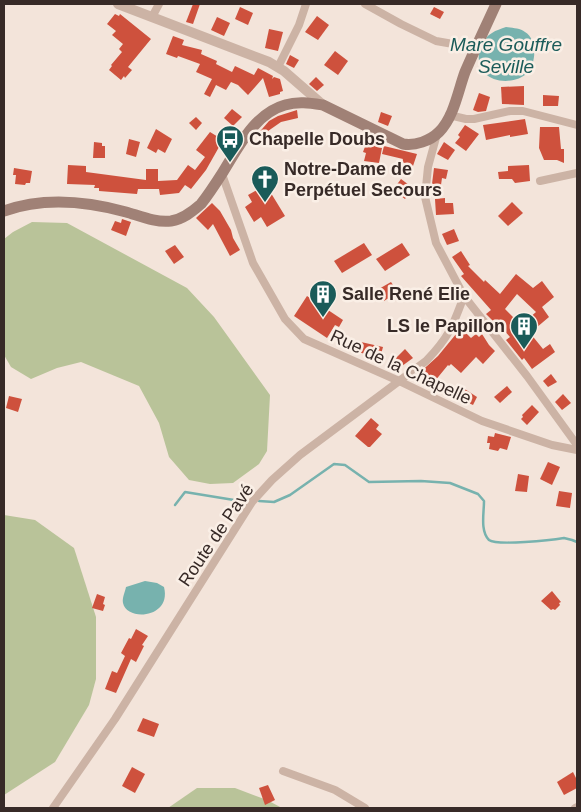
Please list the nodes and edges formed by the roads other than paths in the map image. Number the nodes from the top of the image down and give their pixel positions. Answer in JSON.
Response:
{"nodes":[{"id":1,"x":118,"y":4,"type":"edge"},
{"id":2,"x":159,"y":4,"type":"edge"},
{"id":3,"x":306,"y":4,"type":"edge"},
{"id":4,"x":365,"y":4,"type":"edge"},
{"id":5,"x":496,"y":4,"type":"edge"},
{"id":6,"x":152,"y":17,"type":"junction"},
{"id":7,"x":476,"y":48,"type":"junction"},
{"id":8,"x":278,"y":67,"type":"junction"},
{"id":9,"x":323,"y":105,"type":"junction"},
{"id":10,"x":449,"y":115,"type":"junction"},
{"id":11,"x":577,"y":125,"type":"edge"},
{"id":12,"x":437,"y":134,"type":"junction"},
{"id":13,"x":577,"y":173,"type":"edge"},
{"id":14,"x":222,"y":174,"type":"junction"},
{"id":15,"x":540,"y":181,"type":"dead end"},
{"id":16,"x":4,"y":211,"type":"edge"},
{"id":17,"x":464,"y":296,"type":"junction"},
{"id":18,"x":399,"y":381,"type":"junction"},
{"id":19,"x":577,"y":445,"type":"edge"},
{"id":20,"x":577,"y":450,"type":"edge"},
{"id":21,"x":283,"y":771,"type":"dead end"},
{"id":22,"x":53,"y":808,"type":"edge"},
{"id":23,"x":365,"y":808,"type":"edge"}],
"edges":[{"from":1,"to":6,"type":"street"},
{"from":2,"to":6,"type":"street"},
{"from":3,"to":8,"type":"street"},
{"from":4,"to":7,"type":"street"},
{"from":5,"to":7,"type":"main road"},
{"from":6,"to":8,"type":"street"},
{"from":7,"to":10,"type":"main road"},
{"from":8,"to":9,"type":"street"},
{"from":9,"to":12,"type":"main road"},
{"from":9,"to":14,"type":"main road"},
{"from":10,"to":11,"type":"street"},
{"from":10,"to":12,"type":"main road"},
{"from":12,"to":17,"type":"street"},
{"from":13,"to":15,"type":"street"},
{"from":14,"to":16,"type":"main road"},
{"from":14,"to":18,"type":"street","name":"Rue de la Chapelle"},
{"from":17,"to":18,"type":"street","name":"Route de Pavé"},
{"from":17,"to":19,"type":"street"},
{"from":18,"to":20,"type":"street","name":"Rue de la Chapelle"},
{"from":18,"to":22,"type":"street","name":"Route de Pavé"},
{"from":21,"to":23,"type":"street"}]}
